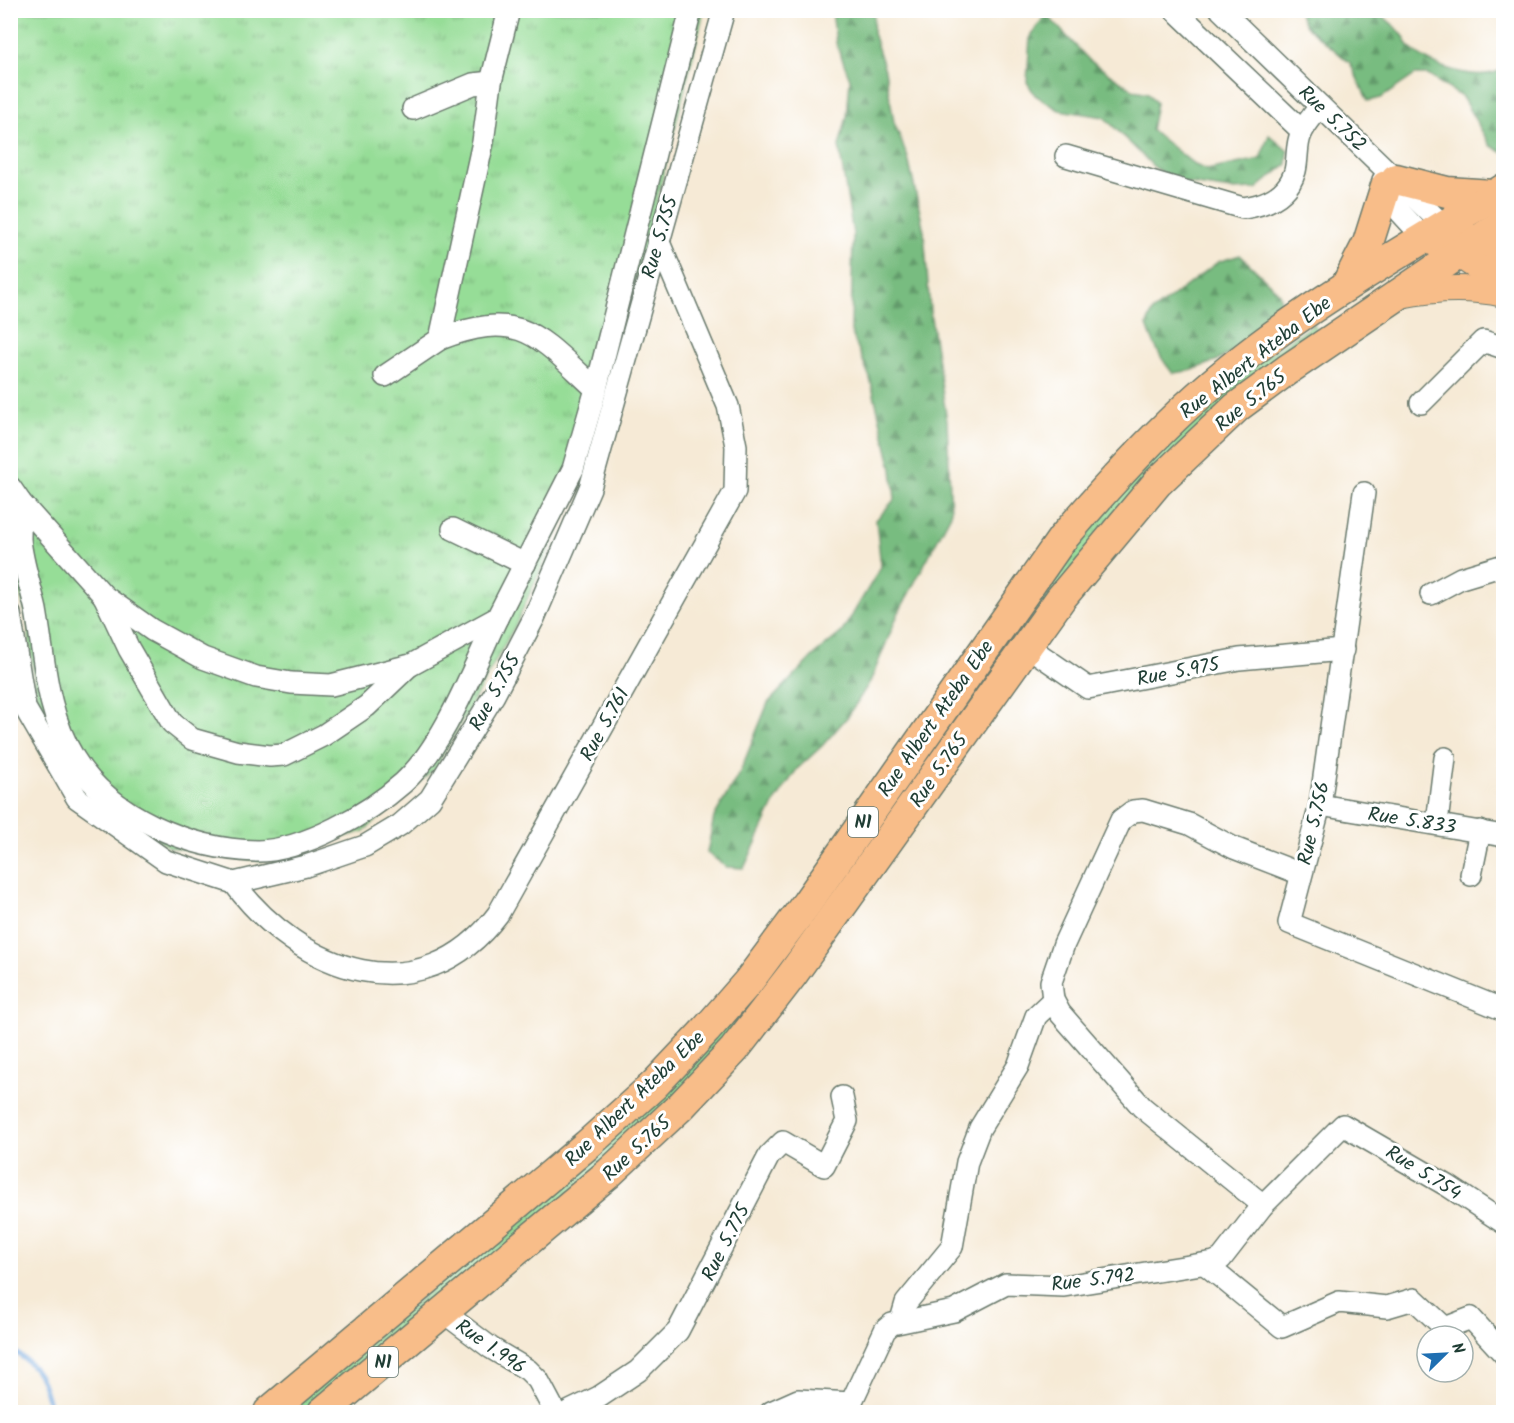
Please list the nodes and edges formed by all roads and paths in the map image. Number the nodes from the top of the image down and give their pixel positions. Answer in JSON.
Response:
{"nodes":[{"id":1,"x":509,"y":10,"type":"edge"},
{"id":2,"x":691,"y":10,"type":"edge"},
{"id":3,"x":724,"y":10,"type":"edge"},
{"id":4,"x":1175,"y":10,"type":"edge"},
{"id":5,"x":1221,"y":10,"type":"edge"},
{"id":6,"x":491,"y":82,"type":"junction"},
{"id":7,"x":1320,"y":106,"type":"junction"},
{"id":8,"x":413,"y":109,"type":"dead end"},
{"id":9,"x":1302,"y":131,"type":"junction"},
{"id":10,"x":1066,"y":156,"type":"dead end"},
{"id":11,"x":1391,"y":183,"type":"junction"},
{"id":12,"x":1498,"y":192,"type":"edge"},
{"id":13,"x":1503,"y":223,"type":"edge"},
{"id":14,"x":1434,"y":232,"type":"junction"},
{"id":15,"x":658,"y":240,"type":"junction"},
{"id":16,"x":1466,"y":246,"type":"junction"},
{"id":17,"x":1503,"y":258,"type":"edge"},
{"id":18,"x":1503,"y":285,"type":"edge"},
{"id":19,"x":1346,"y":287,"type":"junction"},
{"id":20,"x":1503,"y":294,"type":"edge"},
{"id":21,"x":1394,"y":297,"type":"junction"},
{"id":22,"x":440,"y":339,"type":"junction"},
{"id":23,"x":1503,"y":348,"type":"edge"},
{"id":24,"x":385,"y":376,"type":"dead end"},
{"id":25,"x":596,"y":389,"type":"junction"},
{"id":26,"x":1421,"y":403,"type":"dead end"},
{"id":27,"x":1364,"y":493,"type":"dead end"},
{"id":28,"x":16,"y":495,"type":"edge"},
{"id":29,"x":453,"y":529,"type":"dead end"},
{"id":30,"x":525,"y":564,"type":"junction"},
{"id":31,"x":1503,"y":564,"type":"edge"},
{"id":32,"x":1431,"y":594,"type":"dead end"},
{"id":33,"x":104,"y":596,"type":"junction"},
{"id":34,"x":10,"y":614,"type":"edge"},
{"id":35,"x":497,"y":618,"type":"junction"},
{"id":36,"x":1027,"y":646,"type":"junction"},
{"id":37,"x":1343,"y":650,"type":"junction"},
{"id":38,"x":411,"y":665,"type":"junction"},
{"id":39,"x":1445,"y":758,"type":"dead end"},
{"id":40,"x":1320,"y":805,"type":"junction"},
{"id":41,"x":1437,"y":822,"type":"junction"},
{"id":42,"x":1480,"y":831,"type":"junction"},
{"id":43,"x":1503,"y":836,"type":"edge"},
{"id":44,"x":1301,"y":874,"type":"junction"},
{"id":45,"x":1471,"y":874,"type":"dead end"},
{"id":46,"x":234,"y":883,"type":"junction"},
{"id":47,"x":1053,"y":1000,"type":"junction"},
{"id":48,"x":1503,"y":1010,"type":"edge"},
{"id":49,"x":842,"y":1097,"type":"dead end"},
{"id":50,"x":1343,"y":1125,"type":"joint"},
{"id":51,"x":1263,"y":1205,"type":"junction"},
{"id":52,"x":1503,"y":1223,"type":"edge"},
{"id":53,"x":1204,"y":1264,"type":"junction"},
{"id":54,"x":443,"y":1312,"type":"junction"},
{"id":55,"x":901,"y":1320,"type":"junction"},
{"id":56,"x":1503,"y":1354,"type":"edge"},
{"id":57,"x":269,"y":1413,"type":"edge"},
{"id":58,"x":323,"y":1413,"type":"edge"},
{"id":59,"x":555,"y":1413,"type":"edge"},
{"id":60,"x":568,"y":1413,"type":"edge"},
{"id":61,"x":771,"y":1413,"type":"edge"}],
"edges":[{"from":1,"to":6,"type":"street"},
{"from":2,"to":25,"type":"street"},
{"from":3,"to":15,"type":"street","name":"Rue 5.755"},
{"from":4,"to":9,"type":"street"},
{"from":5,"to":7,"type":"street","name":"Rue 5.752"},
{"from":6,"to":8,"type":"street"},
{"from":6,"to":22,"type":"street"},
{"from":7,"to":9,"type":"street"},
{"from":7,"to":11,"type":"street","name":"Rue 5.752"},
{"from":9,"to":10,"type":"street"},
{"from":11,"to":12,"type":"highway"},
{"from":11,"to":14,"type":"street"},
{"from":11,"to":19,"type":"highway"},
{"from":12,"to":14,"type":"highway","number":"N1"},
{"from":13,"to":16,"type":"highway","number":"N1"},
{"from":14,"to":16,"type":"main road"},
{"from":14,"to":19,"type":"highway","name":"Rue Albert Ateba Ebe","number":"N1"},
{"from":15,"to":46,"type":"street","name":"Rue 5.755"},
{"from":15,"to":46,"type":"street","name":"Rue 5.761"},
{"from":16,"to":17,"type":"main road"},
{"from":16,"to":18,"type":"main road"},
{"from":16,"to":21,"type":"highway","name":"Rue 5.765","number":"N1"},
{"from":19,"to":57,"type":"highway","name":"Rue Albert Ateba Ebe","number":"N1"},
{"from":20,"to":21,"type":"main road"},
{"from":21,"to":36,"type":"highway","name":"Rue 5.765","number":"N1"},
{"from":22,"to":24,"type":"street"},
{"from":22,"to":25,"type":"street"},
{"from":23,"to":26,"type":"street"},
{"from":25,"to":30,"type":"street"},
{"from":27,"to":37,"type":"street","name":"Rue 5.756"},
{"from":28,"to":33,"type":"street"},
{"from":28,"to":35,"type":"street"},
{"from":29,"to":30,"type":"street"},
{"from":30,"to":35,"type":"street"},
{"from":31,"to":32,"type":"street"},
{"from":33,"to":38,"type":"street"},
{"from":33,"to":38,"type":"street"},
{"from":34,"to":46,"type":"street"},
{"from":35,"to":38,"type":"street"},
{"from":36,"to":37,"type":"street","name":"Rue 5.975"},
{"from":36,"to":54,"type":"highway","name":"Rue 5.765","number":"N1"},
{"from":37,"to":40,"type":"street","name":"Rue 5.756"},
{"from":39,"to":41,"type":"street"},
{"from":40,"to":41,"type":"street","name":"Rue 5.833"},
{"from":40,"to":44,"type":"street","name":"Rue 5.756"},
{"from":41,"to":42,"type":"street","name":"Rue 5.833"},
{"from":42,"to":43,"type":"street","name":"Rue 5.833"},
{"from":42,"to":45,"type":"street"},
{"from":44,"to":47,"type":"street"},
{"from":44,"to":48,"type":"street","name":"Rue 5.756"},
{"from":47,"to":51,"type":"street"},
{"from":47,"to":55,"type":"street"},
{"from":49,"to":60,"type":"street","name":"Rue 5.775"},
{"from":50,"to":51,"type":"street","name":"Rue 5.792"},
{"from":50,"to":52,"type":"street","name":"Rue 5.754"},
{"from":51,"to":53,"type":"street","name":"Rue 5.792"},
{"from":53,"to":55,"type":"street","name":"Rue 5.792"},
{"from":53,"to":56,"type":"street"},
{"from":54,"to":58,"type":"highway","number":"N1"},
{"from":54,"to":59,"type":"street","name":"Rue 1.996"},
{"from":55,"to":61,"type":"street"}]}
